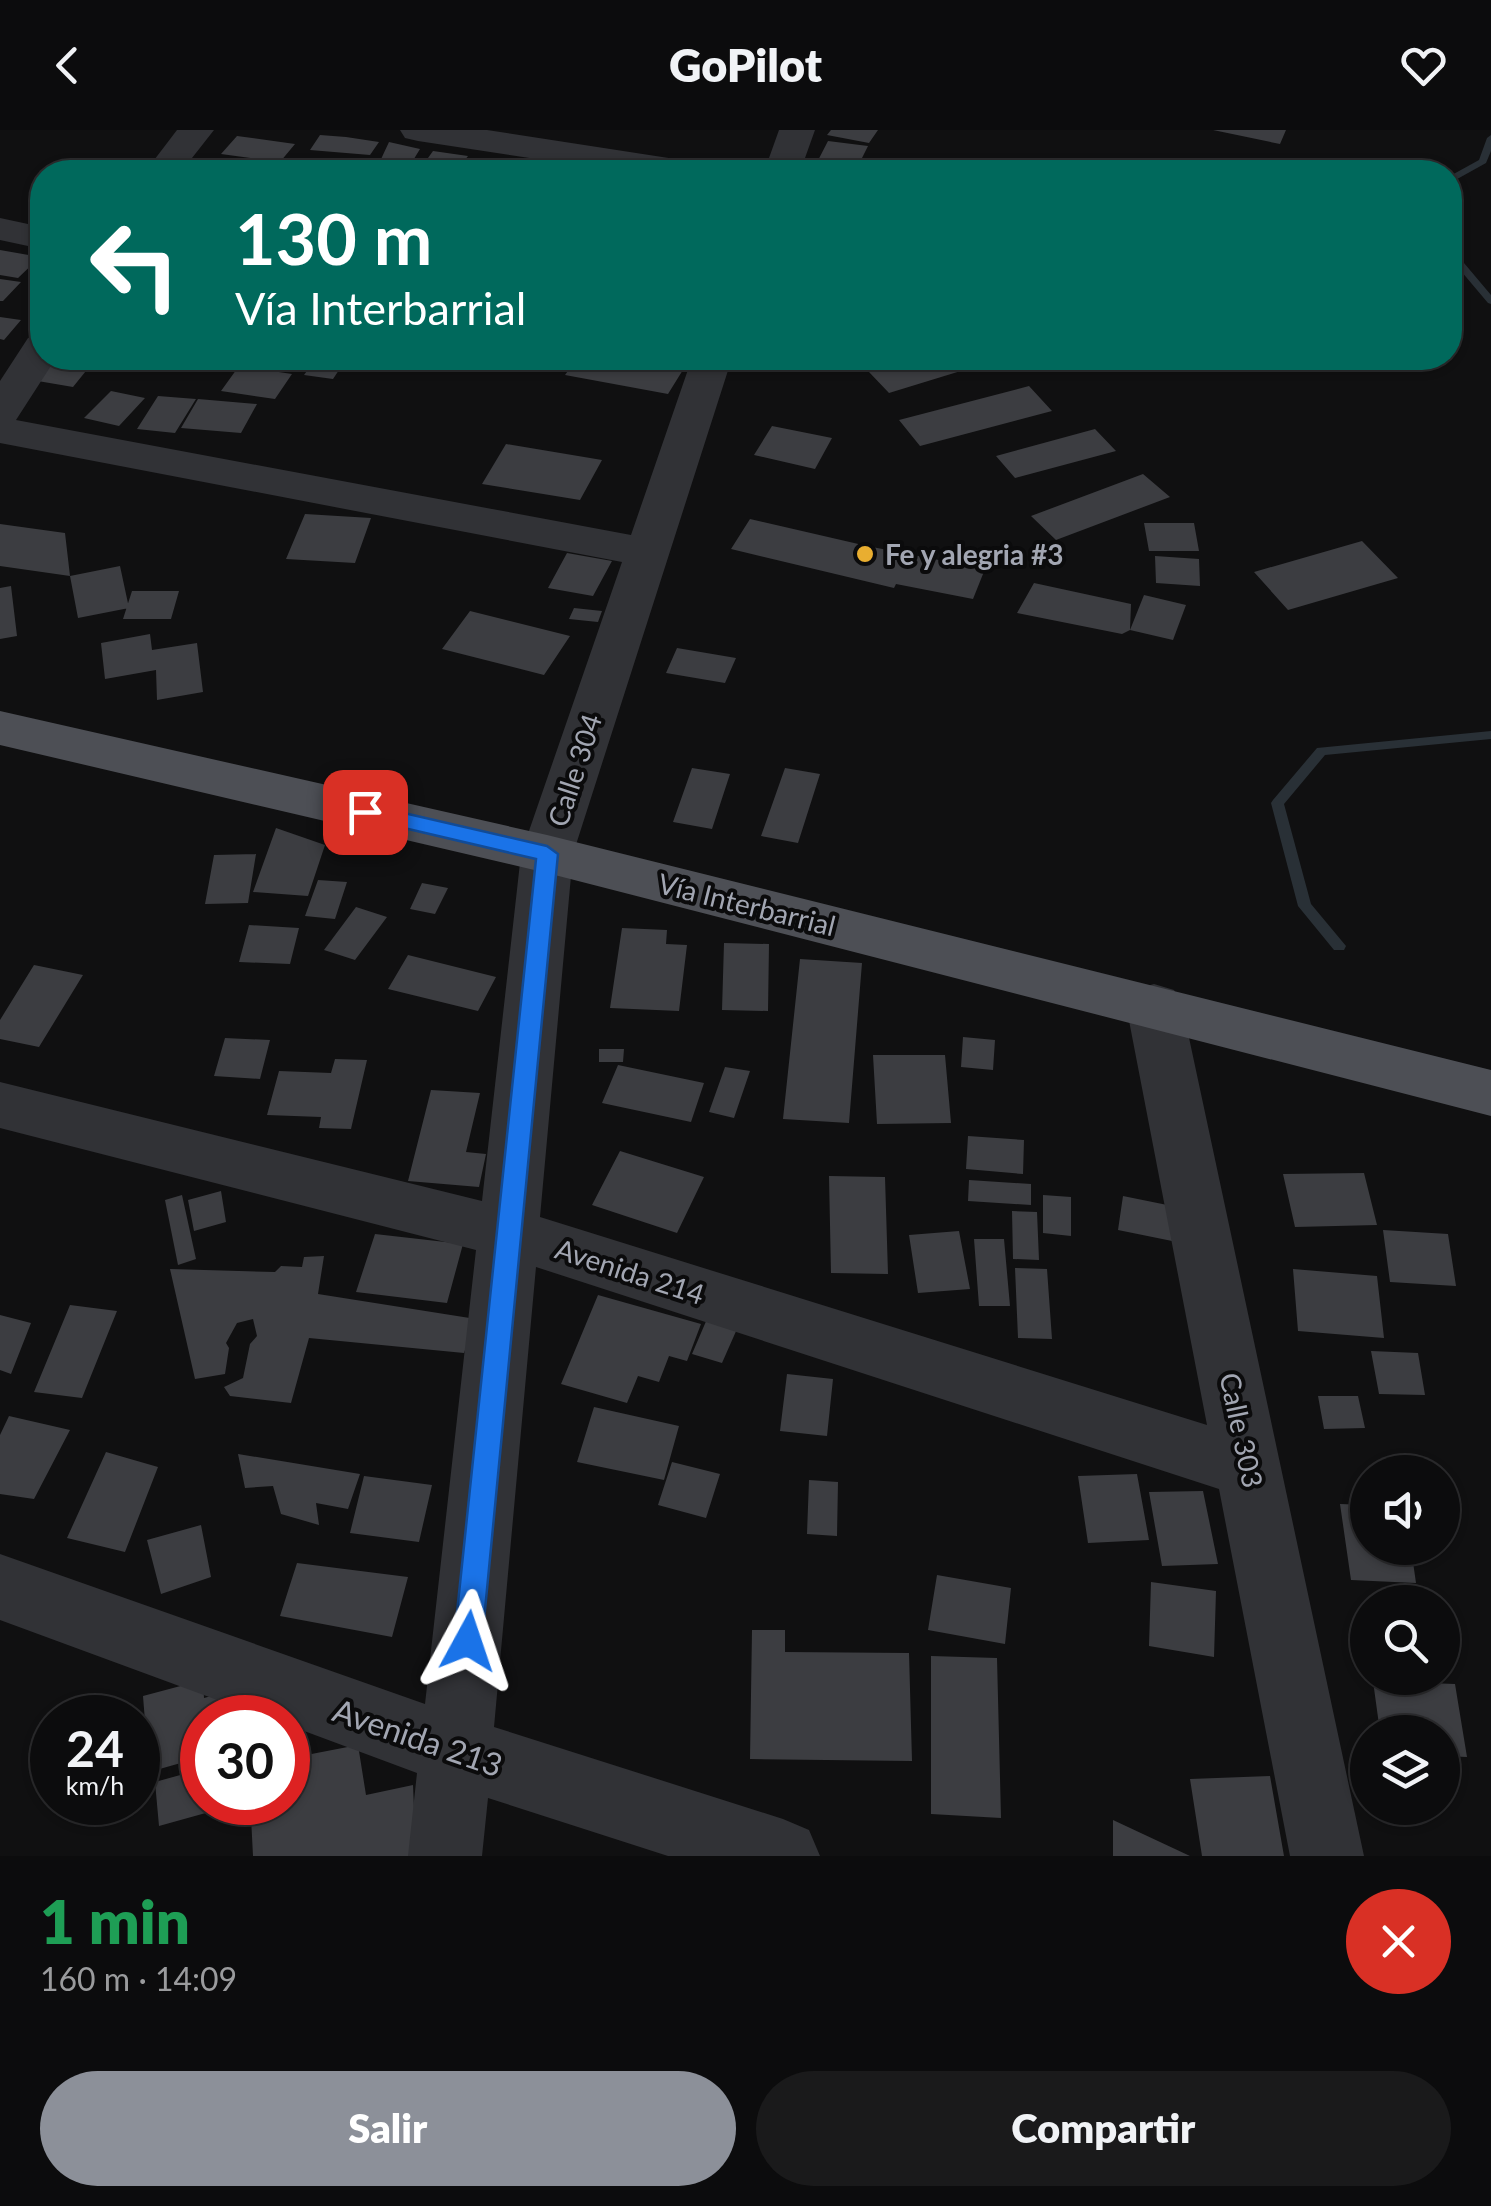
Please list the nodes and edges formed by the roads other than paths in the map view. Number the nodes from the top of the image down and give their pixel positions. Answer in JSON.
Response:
{"nodes":[{"id":1,"x":196,"y":130,"type":"edge"},
{"id":2,"x":418,"y":130,"type":"edge"},
{"id":3,"x":797,"y":130,"type":"edge"},
{"id":4,"x":173,"y":160,"type":"edge"},
{"id":5,"x":611,"y":160,"type":"edge"},
{"id":6,"x":786,"y":160,"type":"edge"},
{"id":7,"x":0,"y":229,"type":"edge"},
{"id":8,"x":30,"y":235,"type":"edge"},
{"id":9,"x":30,"y":366,"type":"edge"},
{"id":10,"x":708,"y":370,"type":"edge"},
{"id":11,"x":0,"y":413,"type":"edge"},
{"id":12,"x":0,"y":430,"type":"edge"},
{"id":13,"x":644,"y":552,"type":"junction"},
{"id":14,"x":0,"y":728,"type":"edge"},
{"id":15,"x":547,"y":854,"type":"junction"},
{"id":16,"x":1154,"y":1006,"type":"junction"},
{"id":17,"x":1491,"y":1092,"type":"edge"},
{"id":18,"x":0,"y":1105,"type":"edge"},
{"id":19,"x":506,"y":1232,"type":"junction"},
{"id":20,"x":1250,"y":1469,"type":"junction"},
{"id":21,"x":0,"y":1586,"type":"edge"},
{"id":22,"x":458,"y":1752,"type":"junction"},
{"id":23,"x":446,"y":1856,"type":"edge"},
{"id":24,"x":783,"y":1856,"type":"edge"},
{"id":25,"x":1327,"y":1856,"type":"edge"}],
"edges":[{"from":1,"to":4,"type":"street"},
{"from":2,"to":5,"type":"street"},
{"from":3,"to":6,"type":"street"},
{"from":7,"to":8,"type":"street"},
{"from":9,"to":11,"type":"street"},
{"from":10,"to":13,"type":"street","name":"Calle 304"},
{"from":12,"to":13,"type":"street"},
{"from":13,"to":15,"type":"street","name":"Calle 304"},
{"from":14,"to":15,"type":"main road","name":"Vía Interbarrial"},
{"from":15,"to":16,"type":"main road","name":"Vía Interbarrial"},
{"from":15,"to":19,"type":"street","name":"Calle 304"},
{"from":16,"to":17,"type":"main road","name":"Vía Interbarrial"},
{"from":16,"to":20,"type":"street","name":"Calle 303"},
{"from":18,"to":19,"type":"street","name":"Avenida 214"},
{"from":19,"to":20,"type":"street","name":"Avenida 214"},
{"from":19,"to":22,"type":"street","name":"Calle 304"},
{"from":20,"to":25,"type":"street","name":"Calle 303"},
{"from":21,"to":22,"type":"street","name":"Avenida 213"},
{"from":22,"to":23,"type":"street","name":"Calle 304"},
{"from":22,"to":24,"type":"street","name":"Avenida 213"}]}
